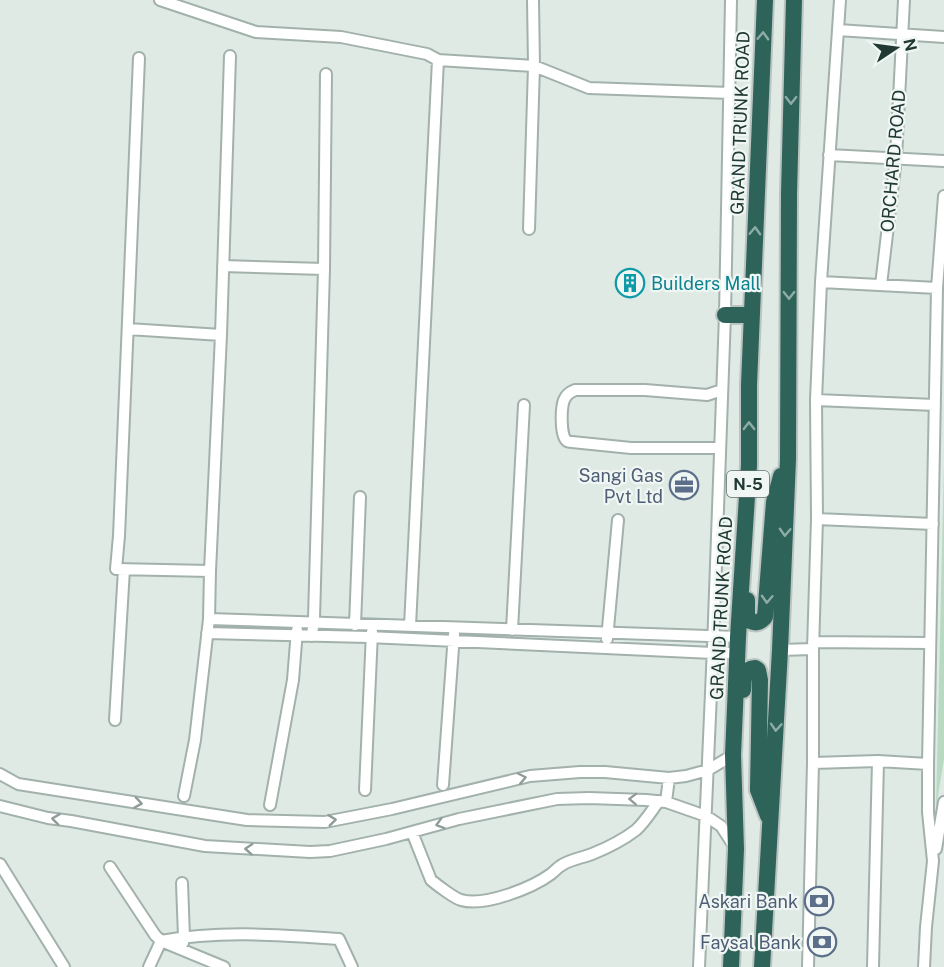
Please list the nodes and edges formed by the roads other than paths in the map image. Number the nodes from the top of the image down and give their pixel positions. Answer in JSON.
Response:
{"nodes":[{"id":1,"x":160,"y":0,"type":"edge"},
{"id":2,"x":533,"y":0,"type":"edge"},
{"id":3,"x":731,"y":0,"type":"edge"},
{"id":4,"x":765,"y":0,"type":"edge"},
{"id":5,"x":794,"y":0,"type":"edge"},
{"id":6,"x":840,"y":0,"type":"edge"},
{"id":7,"x":904,"y":0,"type":"edge"},
{"id":8,"x":838,"y":30,"type":"junction"},
{"id":9,"x":903,"y":34,"type":"junction"},
{"id":10,"x":944,"y":37,"type":"edge"},
{"id":11,"x":230,"y":56,"type":"dead end"},
{"id":12,"x":140,"y":58,"type":"dead end"},
{"id":13,"x":438,"y":60,"type":"junction"},
{"id":14,"x":534,"y":66,"type":"junction"},
{"id":15,"x":326,"y":74,"type":"dead end"},
{"id":16,"x":730,"y":93,"type":"junction"},
{"id":17,"x":830,"y":156,"type":"junction"},
{"id":18,"x":896,"y":158,"type":"junction"},
{"id":19,"x":944,"y":161,"type":"edge"},
{"id":20,"x":944,"y":196,"type":"edge"},
{"id":21,"x":529,"y":229,"type":"dead end"},
{"id":22,"x":223,"y":266,"type":"junction"},
{"id":23,"x":324,"y":268,"type":"junction"},
{"id":24,"x":821,"y":282,"type":"junction"},
{"id":25,"x":881,"y":285,"type":"junction"},
{"id":26,"x":937,"y":288,"type":"junction"},
{"id":27,"x":725,"y":315,"type":"junction"},
{"id":28,"x":752,"y":315,"type":"junction"},
{"id":29,"x":128,"y":329,"type":"junction"},
{"id":30,"x":221,"y":335,"type":"junction"},
{"id":31,"x":940,"y":336,"type":"edge"},
{"id":32,"x":940,"y":380,"type":"edge"},
{"id":33,"x":722,"y":390,"type":"junction"},
{"id":34,"x":816,"y":400,"type":"junction"},
{"id":35,"x":524,"y":405,"type":"dead end"},
{"id":36,"x":935,"y":405,"type":"junction"},
{"id":37,"x":720,"y":448,"type":"junction"},
{"id":38,"x":788,"y":459,"type":"junction"},
{"id":39,"x":749,"y":465,"type":"junction"},
{"id":40,"x":360,"y":497,"type":"dead end"},
{"id":41,"x":817,"y":519,"type":"junction"},
{"id":42,"x":618,"y":520,"type":"dead end"},
{"id":43,"x":933,"y":524,"type":"junction"},
{"id":44,"x":932,"y":563,"type":"junction"},
{"id":45,"x":944,"y":565,"type":"edge"},
{"id":46,"x":124,"y":568,"type":"junction"},
{"id":47,"x":210,"y":571,"type":"junction"},
{"id":48,"x":209,"y":620,"type":"junction"},
{"id":49,"x":298,"y":624,"type":"junction"},
{"id":50,"x":314,"y":624,"type":"junction"},
{"id":51,"x":355,"y":625,"type":"junction"},
{"id":52,"x":373,"y":625,"type":"junction"},
{"id":53,"x":410,"y":626,"type":"junction"},
{"id":54,"x":455,"y":628,"type":"junction"},
{"id":55,"x":512,"y":630,"type":"junction"},
{"id":56,"x":207,"y":633,"type":"junction"},
{"id":57,"x":607,"y":633,"type":"junction"},
{"id":58,"x":296,"y":636,"type":"junction"},
{"id":59,"x":312,"y":636,"type":"junction"},
{"id":60,"x":714,"y":637,"type":"junction"},
{"id":61,"x":372,"y":638,"type":"junction"},
{"id":62,"x":454,"y":641,"type":"junction"},
{"id":63,"x":930,"y":643,"type":"junction"},
{"id":64,"x":738,"y":645,"type":"junction"},
{"id":65,"x":813,"y":646,"type":"junction"},
{"id":66,"x":606,"y":648,"type":"junction"},
{"id":67,"x":780,"y":650,"type":"junction"},
{"id":68,"x":713,"y":653,"type":"junction"},
{"id":69,"x":115,"y":720,"type":"dead end"},
{"id":70,"x":733,"y":755,"type":"junction"},
{"id":71,"x":878,"y":761,"type":"junction"},
{"id":72,"x":813,"y":763,"type":"junction"},
{"id":73,"x":928,"y":764,"type":"junction"},
{"id":74,"x":708,"y":770,"type":"junction"},
{"id":75,"x":0,"y":774,"type":"edge"},
{"id":76,"x":669,"y":778,"type":"junction"},
{"id":77,"x":443,"y":785,"type":"dead end"},
{"id":78,"x":365,"y":790,"type":"dead end"},
{"id":79,"x":184,"y":796,"type":"dead end"},
{"id":80,"x":662,"y":802,"type":"junction"},
{"id":81,"x":944,"y":802,"type":"edge"},
{"id":82,"x":270,"y":805,"type":"dead end"},
{"id":83,"x":0,"y":806,"type":"edge"},
{"id":84,"x":706,"y":816,"type":"junction"},
{"id":85,"x":736,"y":817,"type":"junction"},
{"id":86,"x":770,"y":820,"type":"junction"},
{"id":87,"x":412,"y":832,"type":"junction"},
{"id":88,"x":736,"y":849,"type":"junction"},
{"id":89,"x":933,"y":861,"type":"junction"},
{"id":90,"x":0,"y":864,"type":"edge"},
{"id":91,"x":110,"y":867,"type":"dead end"},
{"id":92,"x":182,"y":883,"type":"dead end"},
{"id":93,"x":184,"y":937,"type":"junction"},
{"id":94,"x":161,"y":941,"type":"junction"},
{"id":95,"x":182,"y":950,"type":"junction"},
{"id":96,"x":64,"y":967,"type":"edge"},
{"id":97,"x":149,"y":967,"type":"edge"},
{"id":98,"x":224,"y":967,"type":"edge"},
{"id":99,"x":352,"y":967,"type":"edge"},
{"id":100,"x":699,"y":967,"type":"edge"},
{"id":101,"x":731,"y":967,"type":"edge"},
{"id":102,"x":762,"y":967,"type":"edge"},
{"id":103,"x":808,"y":967,"type":"edge"},
{"id":104,"x":873,"y":967,"type":"edge"},
{"id":105,"x":924,"y":967,"type":"edge"}],
"edges":[{"from":1,"to":13,"type":"street"},
{"from":2,"to":14,"type":"street"},
{"from":3,"to":16,"type":"street"},
{"from":28,"to":4,"type":"highway","name":"GRAND TRUNK ROAD","number":"N-5","one_way":true},
{"from":5,"to":38,"type":"highway","number":"N-5","one_way":true},
{"from":6,"to":8,"type":"street"},
{"from":7,"to":9,"type":"street","name":"ORCHARD ROAD"},
{"from":8,"to":9,"type":"street"},
{"from":8,"to":17,"type":"street"},
{"from":9,"to":10,"type":"street"},
{"from":9,"to":18,"type":"street","name":"ORCHARD ROAD"},
{"from":11,"to":22,"type":"street"},
{"from":12,"to":29,"type":"street"},
{"from":13,"to":14,"type":"street"},
{"from":13,"to":53,"type":"street"},
{"from":14,"to":16,"type":"street"},
{"from":14,"to":21,"type":"street"},
{"from":15,"to":23,"type":"street"},
{"from":16,"to":27,"type":"street"},
{"from":17,"to":18,"type":"street"},
{"from":17,"to":24,"type":"street"},
{"from":18,"to":19,"type":"street"},
{"from":18,"to":25,"type":"street","name":"ORCHARD ROAD"},
{"from":20,"to":26,"type":"street"},
{"from":22,"to":23,"type":"street"},
{"from":22,"to":30,"type":"street"},
{"from":23,"to":50,"type":"street"},
{"from":24,"to":25,"type":"street"},
{"from":24,"to":34,"type":"street"},
{"from":25,"to":26,"type":"street"},
{"from":26,"to":31,"type":"street"},
{"from":27,"to":28,"type":"highway"},
{"from":27,"to":33,"type":"street"},
{"from":39,"to":28,"type":"highway","name":"GRAND TRUNK ROAD","number":"N-5","one_way":true},
{"from":29,"to":30,"type":"street"},
{"from":29,"to":46,"type":"street"},
{"from":30,"to":47,"type":"street"},
{"from":31,"to":32,"type":"street"},
{"from":32,"to":36,"type":"street"},
{"from":33,"to":37,"type":"street"},
{"from":33,"to":37,"type":"street"},
{"from":34,"to":36,"type":"street"},
{"from":34,"to":41,"type":"street"},
{"from":35,"to":55,"type":"street"},
{"from":36,"to":43,"type":"street"},
{"from":37,"to":60,"type":"street"},
{"from":38,"to":39,"type":"highway","one_way":true},
{"from":38,"to":67,"type":"highway","number":"N-5","one_way":true},
{"from":39,"to":64,"type":"highway","name":"GRAND TRUNK ROAD","number":"N-5"},
{"from":40,"to":51,"type":"street"},
{"from":41,"to":43,"type":"street"},
{"from":41,"to":65,"type":"street"},
{"from":42,"to":57,"type":"street"},
{"from":43,"to":44,"type":"street"},
{"from":44,"to":45,"type":"street"},
{"from":44,"to":63,"type":"street"},
{"from":46,"to":47,"type":"street"},
{"from":46,"to":69,"type":"street"},
{"from":47,"to":48,"type":"street"},
{"from":48,"to":49,"type":"street"},
{"from":48,"to":56,"type":"street"},
{"from":49,"to":50,"type":"street"},
{"from":49,"to":58,"type":"street"},
{"from":50,"to":51,"type":"street"},
{"from":50,"to":59,"type":"street"},
{"from":51,"to":52,"type":"street"},
{"from":52,"to":53,"type":"street"},
{"from":52,"to":61,"type":"street"},
{"from":53,"to":54,"type":"street"},
{"from":54,"to":55,"type":"street"},
{"from":54,"to":62,"type":"street"},
{"from":55,"to":57,"type":"street"},
{"from":56,"to":58,"type":"street"},
{"from":56,"to":79,"type":"street"},
{"from":57,"to":60,"type":"street"},
{"from":57,"to":66,"type":"street"},
{"from":58,"to":59,"type":"street"},
{"from":58,"to":82,"type":"street"},
{"from":59,"to":61,"type":"street"},
{"from":60,"to":64,"type":"street"},
{"from":60,"to":68,"type":"street"},
{"from":61,"to":62,"type":"street"},
{"from":61,"to":78,"type":"street"},
{"from":62,"to":66,"type":"street"},
{"from":62,"to":77,"type":"street"},
{"from":63,"to":65,"type":"street"},
{"from":63,"to":73,"type":"street"},
{"from":64,"to":68,"type":"street"},
{"from":64,"to":70,"type":"highway","name":"GRAND TRUNK ROAD","number":"N-5"},
{"from":65,"to":67,"type":"street"},
{"from":65,"to":72,"type":"street"},
{"from":66,"to":68,"type":"street"},
{"from":67,"to":86,"type":"highway","number":"N-5","one_way":true},
{"from":68,"to":74,"type":"street"},
{"from":70,"to":74,"type":"street"},
{"from":70,"to":85,"type":"highway","name":"GRAND TRUNK ROAD","number":"N-5"},
{"from":71,"to":72,"type":"street"},
{"from":71,"to":73,"type":"street"},
{"from":71,"to":104,"type":"street"},
{"from":72,"to":103,"type":"street"},
{"from":73,"to":89,"type":"street"},
{"from":74,"to":76,"type":"street"},
{"from":74,"to":84,"type":"street"},
{"from":75,"to":76,"type":"street","one_way":true},
{"from":76,"to":80,"type":"street"},
{"from":80,"to":84,"type":"street"},
{"from":80,"to":87,"type":"street","one_way":true},
{"from":80,"to":87,"type":"street"},
{"from":81,"to":89,"type":"street"},
{"from":87,"to":83,"type":"street","one_way":true},
{"from":84,"to":88,"type":"street"},
{"from":84,"to":100,"type":"street"},
{"from":85,"to":86,"type":"highway"},
{"from":85,"to":88,"type":"highway","name":"GRAND TRUNK ROAD","number":"N-5"},
{"from":86,"to":102,"type":"highway","number":"N-5"},
{"from":88,"to":101,"type":"highway","name":"GRAND TRUNK ROAD","number":"N-5"},
{"from":89,"to":105,"type":"street"},
{"from":90,"to":96,"type":"street"},
{"from":91,"to":94,"type":"street"},
{"from":92,"to":93,"type":"street"},
{"from":93,"to":94,"type":"street"},
{"from":93,"to":95,"type":"street"},
{"from":93,"to":99,"type":"street"},
{"from":94,"to":95,"type":"street"},
{"from":94,"to":97,"type":"street"},
{"from":95,"to":98,"type":"street"}]}
